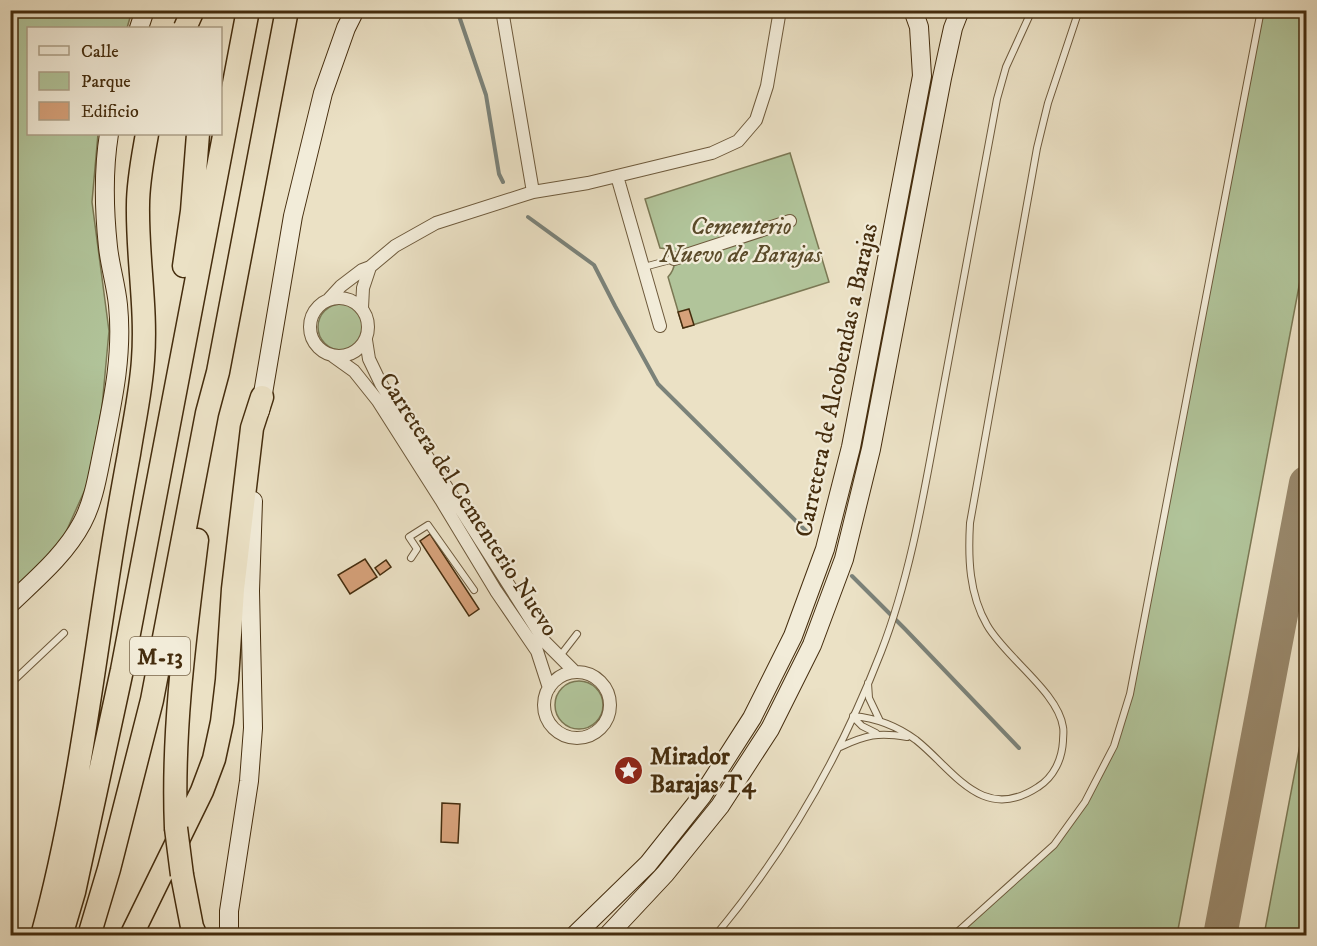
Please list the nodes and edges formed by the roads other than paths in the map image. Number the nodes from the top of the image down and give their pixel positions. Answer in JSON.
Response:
{"nodes":[{"id":1,"x":145,"y":10,"type":"edge"},
{"id":2,"x":195,"y":10,"type":"edge"},
{"id":3,"x":248,"y":10,"type":"edge"},
{"id":4,"x":286,"y":10,"type":"edge"},
{"id":5,"x":355,"y":10,"type":"edge"},
{"id":6,"x":501,"y":10,"type":"edge"},
{"id":7,"x":780,"y":10,"type":"edge"},
{"id":8,"x":913,"y":10,"type":"edge"},
{"id":9,"x":960,"y":10,"type":"edge"},
{"id":10,"x":1032,"y":10,"type":"edge"},
{"id":11,"x":1079,"y":10,"type":"edge"},
{"id":12,"x":1261,"y":10,"type":"edge"},
{"id":13,"x":139,"y":27,"type":"edge"},
{"id":14,"x":186,"y":27,"type":"edge"},
{"id":15,"x":198,"y":27,"type":"edge"},
{"id":16,"x":109,"y":135,"type":"edge"},
{"id":17,"x":147,"y":135,"type":"edge"},
{"id":18,"x":198,"y":135,"type":"edge"},
{"id":19,"x":617,"y":176,"type":"junction"},
{"id":20,"x":533,"y":192,"type":"junction"},
{"id":21,"x":790,"y":221,"type":"dead end"},
{"id":22,"x":674,"y":259,"type":"joint"},
{"id":23,"x":370,"y":267,"type":"junction"},
{"id":24,"x":644,"y":267,"type":"junction"},
{"id":25,"x":329,"y":299,"type":"junction"},
{"id":26,"x":362,"y":308,"type":"junction"},
{"id":27,"x":660,"y":326,"type":"dead end"},
{"id":28,"x":366,"y":340,"type":"junction"},
{"id":29,"x":333,"y":356,"type":"junction"},
{"id":30,"x":218,"y":372,"type":"junction"},
{"id":31,"x":262,"y":397,"type":"junction"},
{"id":32,"x":160,"y":464,"type":"junction"},
{"id":33,"x":411,"y":558,"type":"dead end"},
{"id":34,"x":474,"y":590,"type":"dead end"},
{"id":35,"x":10,"y":604,"type":"edge"},
{"id":36,"x":64,"y":633,"type":"dead end"},
{"id":37,"x":577,"y":634,"type":"dead end"},
{"id":38,"x":559,"y":656,"type":"junction"},
{"id":39,"x":575,"y":672,"type":"junction"},
{"id":40,"x":868,"y":682,"type":"junction"},
{"id":41,"x":10,"y":684,"type":"edge"},
{"id":42,"x":549,"y":688,"type":"junction"},
{"id":43,"x":853,"y":716,"type":"junction"},
{"id":44,"x":879,"y":719,"type":"junction"},
{"id":45,"x":879,"y":734,"type":"junction"},
{"id":46,"x":914,"y":738,"type":"junction"},
{"id":47,"x":840,"y":747,"type":"junction"},
{"id":48,"x":42,"y":936,"type":"edge"},
{"id":49,"x":61,"y":936,"type":"edge"},
{"id":50,"x":89,"y":936,"type":"edge"},
{"id":51,"x":131,"y":936,"type":"edge"},
{"id":52,"x":196,"y":936,"type":"edge"},
{"id":53,"x":229,"y":936,"type":"edge"},
{"id":54,"x":574,"y":936,"type":"edge"},
{"id":55,"x":607,"y":936,"type":"edge"},
{"id":56,"x":715,"y":936,"type":"edge"},
{"id":57,"x":954,"y":936,"type":"edge"}],
"edges":[{"from":1,"to":13,"type":"street"},
{"from":2,"to":14,"type":"highway","bridge":true},
{"from":2,"to":15,"type":"highway"},
{"from":3,"to":32,"type":"highway","number":"M-13"},
{"from":4,"to":30,"type":"highway","number":"M-13"},
{"from":5,"to":31,"type":"street"},
{"from":6,"to":20,"type":"street"},
{"from":7,"to":19,"type":"street"},
{"from":8,"to":54,"type":"street","name":"Carretera de Alcobendas a Barajas"},
{"from":9,"to":55,"type":"street","name":"Carretera de Alcobendas a Barajas"},
{"from":10,"to":40,"type":"lane"},
{"from":11,"to":46,"type":"lane"},
{"from":12,"to":57,"type":"lane"},
{"from":16,"to":35,"type":"street"},
{"from":17,"to":48,"type":"highway"},
{"from":18,"to":32,"type":"highway"},
{"from":19,"to":20,"type":"street"},
{"from":19,"to":24,"type":"street"},
{"from":20,"to":23,"type":"street"},
{"from":21,"to":22,"type":"street"},
{"from":22,"to":24,"type":"lane"},
{"from":23,"to":25,"type":"street"},
{"from":23,"to":26,"type":"street"},
{"from":24,"to":27,"type":"street"},
{"from":25,"to":26,"type":"street"},
{"from":25,"to":29,"type":"street"},
{"from":26,"to":28,"type":"street"},
{"from":28,"to":29,"type":"street"},
{"from":28,"to":38,"type":"street","name":"Carretera del Cementerio Nuevo"},
{"from":29,"to":42,"type":"street","name":"Carretera del Cementerio Nuevo"},
{"from":30,"to":50,"type":"highway","number":"M-13"},
{"from":30,"to":52,"type":"highway","bridge":true},
{"from":31,"to":51,"type":"highway"},
{"from":31,"to":53,"type":"street"},
{"from":32,"to":49,"type":"highway","number":"M-13"},
{"from":33,"to":34,"type":"lane"},
{"from":36,"to":41,"type":"lane"},
{"from":37,"to":38,"type":"lane"},
{"from":38,"to":39,"type":"street","name":"Carretera del Cementerio Nuevo"},
{"from":39,"to":42,"type":"street"},
{"from":39,"to":42,"type":"street"},
{"from":40,"to":43,"type":"lane"},
{"from":40,"to":44,"type":"lane"},
{"from":43,"to":44,"type":"lane"},
{"from":43,"to":45,"type":"lane"},
{"from":43,"to":47,"type":"lane"},
{"from":44,"to":46,"type":"lane"},
{"from":45,"to":46,"type":"lane"},
{"from":45,"to":47,"type":"lane"},
{"from":47,"to":56,"type":"lane"}]}
